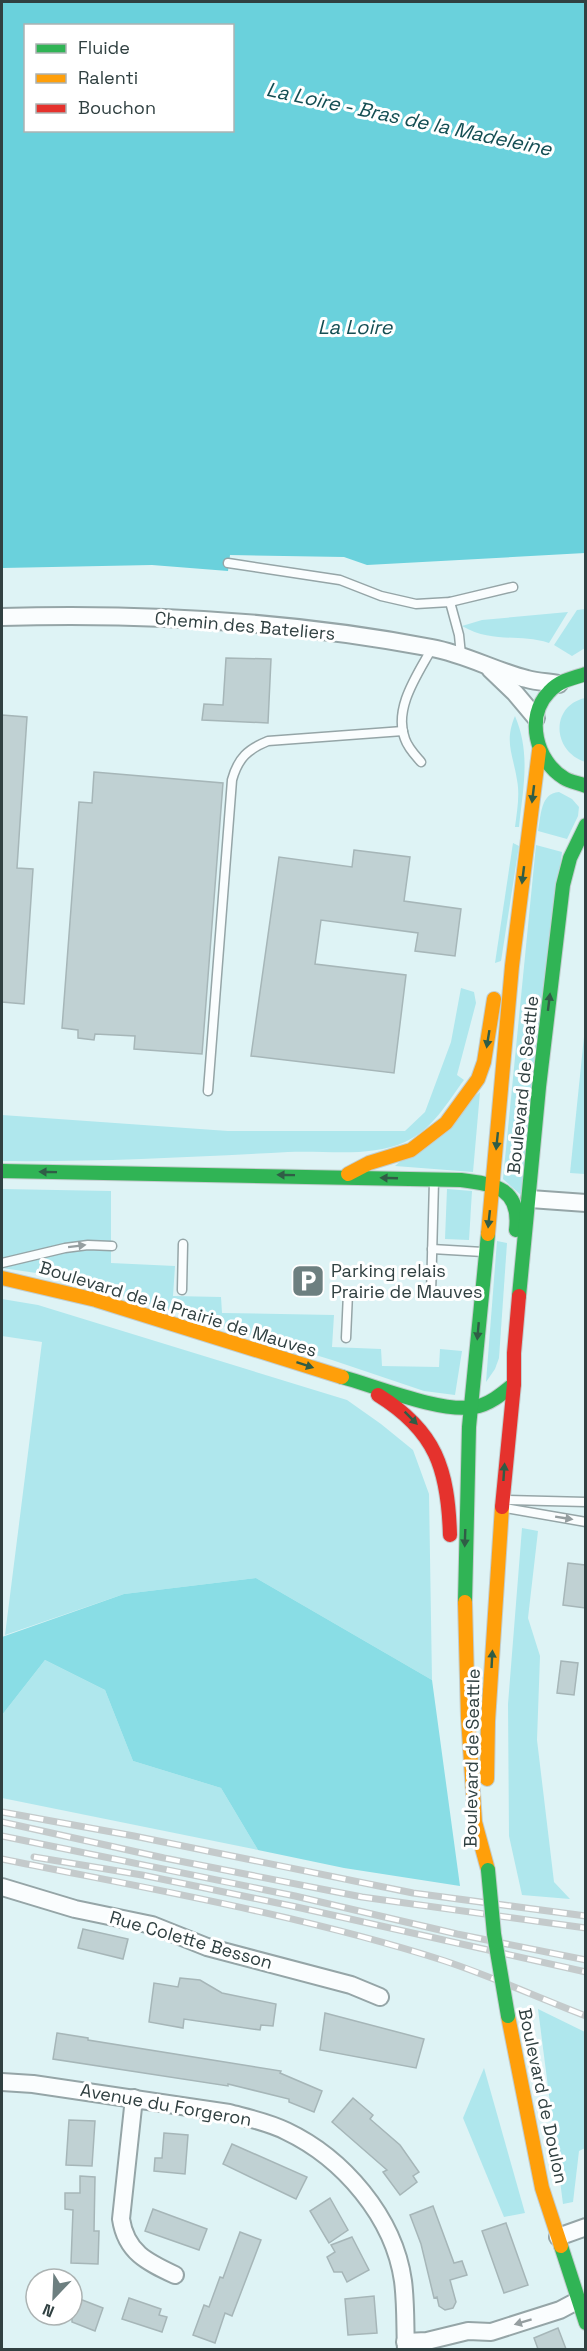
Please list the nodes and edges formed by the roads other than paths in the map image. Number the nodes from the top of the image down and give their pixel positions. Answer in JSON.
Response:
{"nodes":[{"id":1,"x":228,"y":563,"type":"dead end"},
{"id":2,"x":513,"y":586,"type":"dead end"},
{"id":3,"x":450,"y":602,"type":"junction"},
{"id":4,"x":2,"y":618,"type":"edge"},
{"id":5,"x":432,"y":648,"type":"junction"},
{"id":6,"x":461,"y":655,"type":"junction"},
{"id":7,"x":485,"y":664,"type":"junction"},
{"id":8,"x":585,"y":674,"type":"edge"},
{"id":9,"x":559,"y":684,"type":"junction"},
{"id":10,"x":536,"y":718,"type":"junction"},
{"id":11,"x":403,"y":731,"type":"junction"},
{"id":12,"x":539,"y":751,"type":"junction"},
{"id":13,"x":421,"y":762,"type":"dead end"},
{"id":14,"x":585,"y":786,"type":"edge"},
{"id":15,"x":585,"y":825,"type":"edge"},
{"id":16,"x":512,"y":966,"type":"junction"},
{"id":17,"x":208,"y":1091,"type":"dead end"},
{"id":18,"x":2,"y":1171,"type":"edge"},
{"id":19,"x":344,"y":1176,"type":"junction"},
{"id":20,"x":434,"y":1179,"type":"junction"},
{"id":21,"x":492,"y":1186,"type":"junction"},
{"id":22,"x":530,"y":1199,"type":"junction"},
{"id":23,"x":585,"y":1203,"type":"edge"},
{"id":24,"x":183,"y":1244,"type":"dead end"},
{"id":25,"x":112,"y":1246,"type":"dead end"},
{"id":26,"x":432,"y":1250,"type":"junction"},
{"id":27,"x":485,"y":1252,"type":"junction"},
{"id":28,"x":2,"y":1263,"type":"edge"},
{"id":29,"x":2,"y":1278,"type":"edge"},
{"id":30,"x":182,"y":1290,"type":"dead end"},
{"id":31,"x":348,"y":1293,"type":"dead end"},
{"id":32,"x":431,"y":1294,"type":"dead end"},
{"id":33,"x":346,"y":1338,"type":"dead end"},
{"id":34,"x":514,"y":1353,"type":"junction"},
{"id":35,"x":343,"y":1377,"type":"junction"},
{"id":36,"x":514,"y":1384,"type":"junction"},
{"id":37,"x":471,"y":1408,"type":"junction"},
{"id":38,"x":468,"y":1479,"type":"junction"},
{"id":39,"x":585,"y":1502,"type":"edge"},
{"id":40,"x":502,"y":1504,"type":"junction"},
{"id":41,"x":585,"y":1522,"type":"edge"},
{"id":42,"x":451,"y":1546,"type":"dead end"},
{"id":43,"x":452,"y":1667,"type":"dead end"},
{"id":44,"x":468,"y":1719,"type":"junction"},
{"id":45,"x":488,"y":1870,"type":"junction"},
{"id":46,"x":2,"y":1887,"type":"edge"},
{"id":47,"x":380,"y":1997,"type":"dead end"},
{"id":48,"x":2,"y":2082,"type":"edge"},
{"id":49,"x":134,"y":2098,"type":"junction"},
{"id":50,"x":585,"y":2227,"type":"edge"},
{"id":51,"x":558,"y":2237,"type":"junction"},
{"id":52,"x":175,"y":2275,"type":"dead end"},
{"id":53,"x":577,"y":2301,"type":"junction"},
{"id":54,"x":585,"y":2323,"type":"edge"},
{"id":55,"x":406,"y":2346,"type":"edge"}],
"edges":[{"from":1,"to":3,"type":"lane"},
{"from":2,"to":3,"type":"lane"},
{"from":3,"to":6,"type":"lane"},
{"from":4,"to":5,"type":"street","name":"Chemin des Bateliers"},
{"from":5,"to":6,"type":"street","name":"Chemin des Bateliers"},
{"from":5,"to":11,"type":"lane"},
{"from":6,"to":7,"type":"street","name":"Chemin des Bateliers"},
{"from":7,"to":9,"type":"street","name":"Chemin des Bateliers"},
{"from":7,"to":10,"type":"street","name":"Chemin des Bateliers"},
{"from":8,"to":9,"type":"main road"},
{"from":9,"to":10,"type":"main road"},
{"from":10,"to":12,"type":"main road","name":"Boulevard de Seattle"},
{"from":11,"to":13,"type":"lane"},
{"from":11,"to":17,"type":"lane"},
{"from":12,"to":14,"type":"main road"},
{"from":12,"to":16,"type":"main road","name":"Boulevard de Seattle","one_way":true},
{"from":22,"to":15,"type":"main road","name":"Boulevard de Seattle","one_way":true},
{"from":16,"to":19,"type":"main road","one_way":true},
{"from":16,"to":21,"type":"main road","name":"Boulevard de Seattle","one_way":true},
{"from":19,"to":18,"type":"main road","one_way":true},
{"from":20,"to":19,"type":"main road","one_way":true},
{"from":20,"to":21,"type":"main road"},
{"from":20,"to":26,"type":"lane"},
{"from":21,"to":27,"type":"main road","name":"Boulevard de Seattle","one_way":true},
{"from":21,"to":34,"type":"main road","name":"Boulevard de Seattle"},
{"from":22,"to":23,"type":"street"},
{"from":22,"to":34,"type":"main road","name":"Boulevard de Seattle"},
{"from":24,"to":30,"type":"lane"},
{"from":28,"to":25,"type":"lane","one_way":true},
{"from":26,"to":27,"type":"lane"},
{"from":26,"to":32,"type":"lane"},
{"from":27,"to":37,"type":"main road","name":"Boulevard de Seattle","one_way":true},
{"from":29,"to":35,"type":"main road","name":"Boulevard de la Prairie de Mauves","one_way":true},
{"from":31,"to":33,"type":"lane"},
{"from":34,"to":36,"type":"main road","name":"Boulevard de Seattle"},
{"from":35,"to":37,"type":"main road","name":"Boulevard de la Prairie de Mauves"},
{"from":35,"to":42,"type":"main road","name":"Boulevard de la Prairie de Mauves","one_way":true},
{"from":36,"to":37,"type":"main road"},
{"from":40,"to":36,"type":"main road","name":"Boulevard de Seattle","one_way":true},
{"from":37,"to":38,"type":"main road","name":"Boulevard de Seattle"},
{"from":38,"to":40,"type":"main road"},
{"from":38,"to":44,"type":"main road","name":"Boulevard de Seattle","one_way":true},
{"from":39,"to":40,"type":"lane"},
{"from":40,"to":41,"type":"lane","one_way":true},
{"from":45,"to":40,"type":"main road","name":"Boulevard de Seattle","one_way":true},
{"from":43,"to":44,"type":"main road"},
{"from":44,"to":45,"type":"main road","name":"Boulevard de Seattle"},
{"from":45,"to":51,"type":"main road","name":"Boulevard de Doulon","bridge":true},
{"from":46,"to":47,"type":"street","name":"Rue Colette Besson"},
{"from":48,"to":49,"type":"street","name":"Avenue du Forgeron"},
{"from":49,"to":52,"type":"street"},
{"from":49,"to":55,"type":"street","name":"Avenue du Forgeron"},
{"from":50,"to":51,"type":"street"},
{"from":51,"to":53,"type":"main road","name":"Boulevard de Doulon"},
{"from":53,"to":54,"type":"main road","name":"Boulevard de Doulon"},
{"from":53,"to":55,"type":"street","one_way":true}]}
